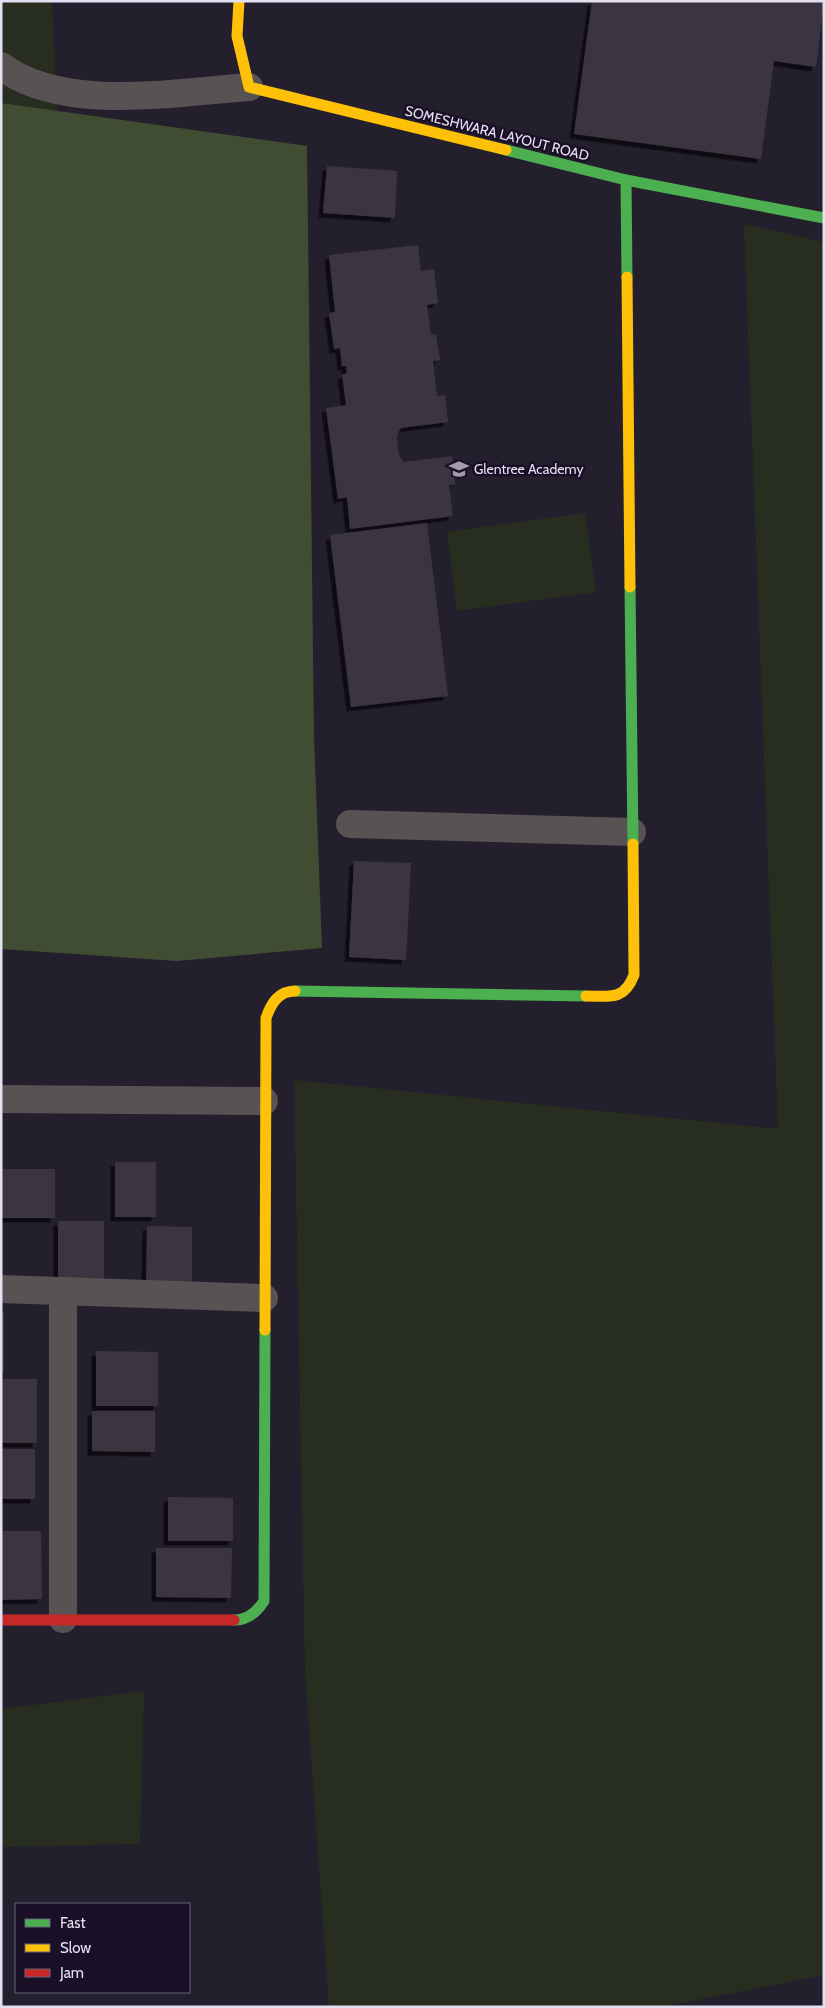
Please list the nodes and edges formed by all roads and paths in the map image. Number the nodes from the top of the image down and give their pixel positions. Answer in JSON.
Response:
{"nodes":[{"id":1,"x":239,"y":1,"type":"edge"},
{"id":2,"x":1,"y":66,"type":"edge"},
{"id":3,"x":249,"y":87,"type":"junction"},
{"id":4,"x":626,"y":180,"type":"junction"},
{"id":5,"x":824,"y":218,"type":"edge"},
{"id":6,"x":350,"y":824,"type":"dead end"},
{"id":7,"x":632,"y":832,"type":"junction"},
{"id":8,"x":1,"y":1099,"type":"edge"},
{"id":9,"x":264,"y":1101,"type":"junction"},
{"id":10,"x":1,"y":1289,"type":"edge"},
{"id":11,"x":63,"y":1292,"type":"junction"},
{"id":12,"x":264,"y":1298,"type":"junction"},
{"id":13,"x":62,"y":1619,"type":"junction"},
{"id":14,"x":1,"y":1620,"type":"edge"}],
"edges":[{"from":1,"to":3,"type":"street"},
{"from":2,"to":3,"type":"street"},
{"from":3,"to":4,"type":"street","name":"SOMESHWARA LAYOUT ROAD"},
{"from":4,"to":5,"type":"street","name":"SOMESHWARA LAYOUT ROAD"},
{"from":4,"to":7,"type":"street"},
{"from":6,"to":7,"type":"street"},
{"from":7,"to":9,"type":"street"},
{"from":8,"to":9,"type":"street"},
{"from":9,"to":12,"type":"street"},
{"from":10,"to":11,"type":"street"},
{"from":11,"to":12,"type":"street"},
{"from":11,"to":13,"type":"street"},
{"from":12,"to":13,"type":"street"},
{"from":13,"to":14,"type":"street"}]}
